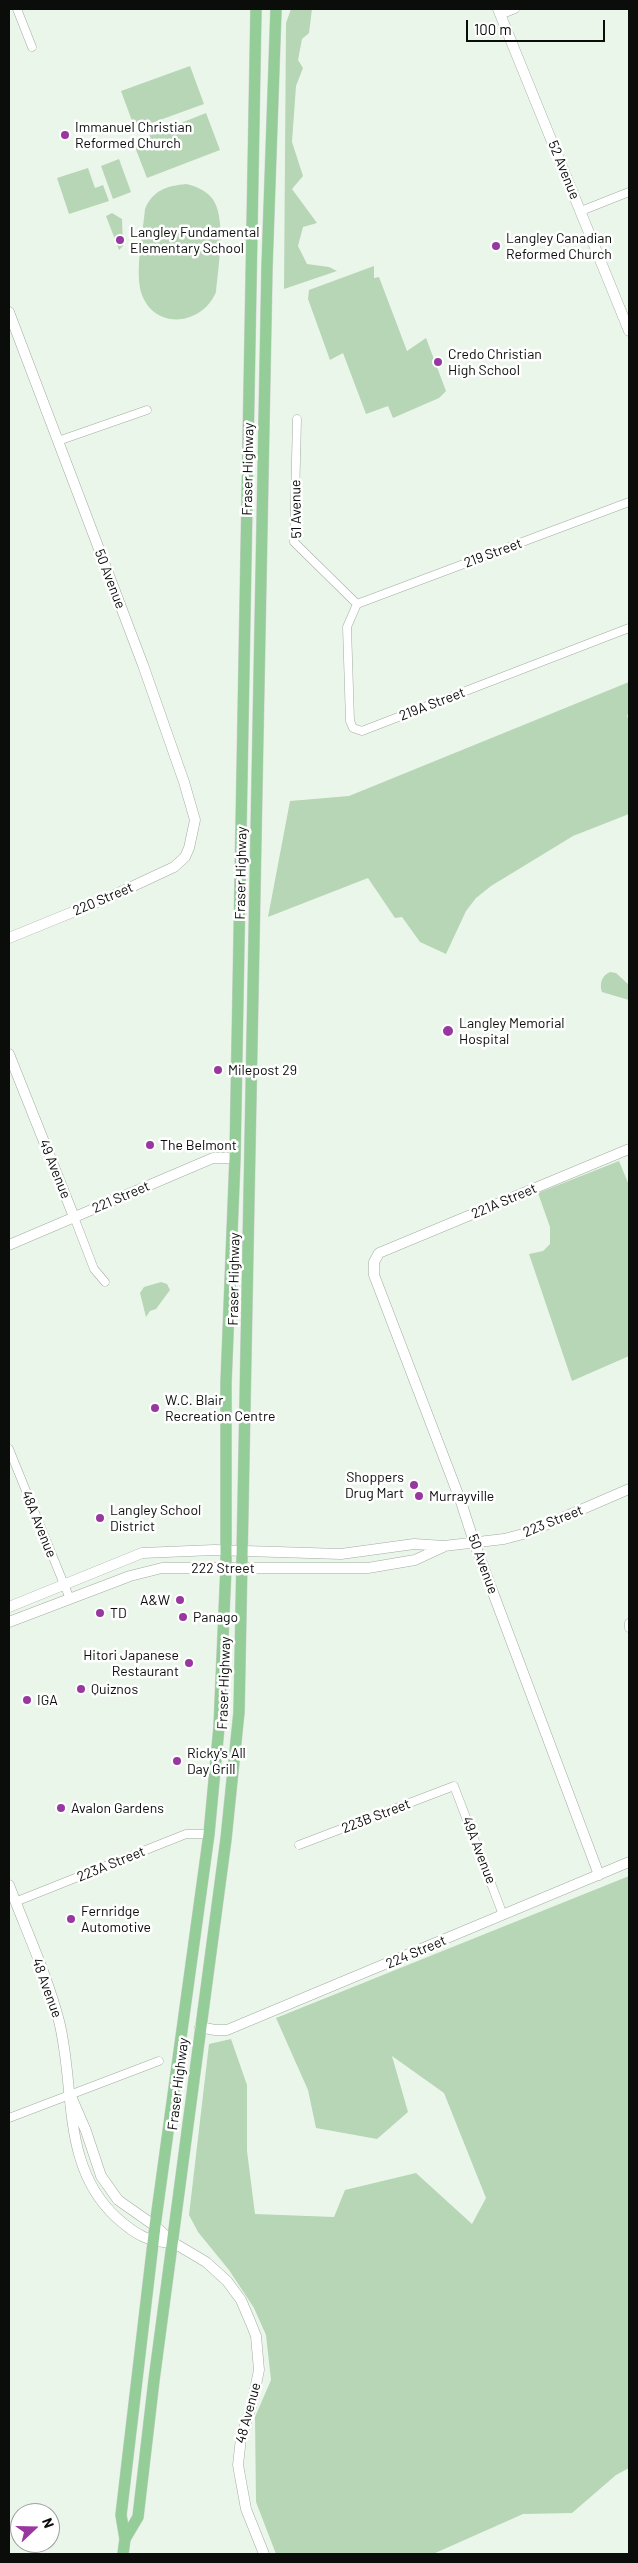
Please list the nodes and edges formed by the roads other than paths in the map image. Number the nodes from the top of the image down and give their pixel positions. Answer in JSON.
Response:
{"nodes":[{"id":1,"x":17,"y":9,"type":"edge"},
{"id":2,"x":256,"y":9,"type":"edge"},
{"id":3,"x":276,"y":9,"type":"edge"},
{"id":4,"x":515,"y":9,"type":"edge"},
{"id":5,"x":499,"y":12,"type":"edge"},
{"id":6,"x":32,"y":47,"type":"dead end"},
{"id":7,"x":629,"y":192,"type":"edge"},
{"id":8,"x":581,"y":211,"type":"junction"},
{"id":9,"x":9,"y":315,"type":"edge"},
{"id":10,"x":629,"y":331,"type":"edge"},
{"id":11,"x":147,"y":410,"type":"dead end"},
{"id":12,"x":297,"y":418,"type":"dead end"},
{"id":13,"x":58,"y":441,"type":"junction"},
{"id":14,"x":629,"y":502,"type":"edge"},
{"id":15,"x":357,"y":604,"type":"junction"},
{"id":16,"x":629,"y":628,"type":"edge"},
{"id":17,"x":189,"y":848,"type":"joint"},
{"id":18,"x":9,"y":938,"type":"edge"},
{"id":19,"x":9,"y":1054,"type":"edge"},
{"id":20,"x":629,"y":1149,"type":"edge"},
{"id":21,"x":235,"y":1158,"type":"junction"},
{"id":22,"x":74,"y":1217,"type":"junction"},
{"id":23,"x":9,"y":1245,"type":"edge"},
{"id":24,"x":379,"y":1254,"type":"joint"},
{"id":25,"x":105,"y":1282,"type":"dead end"},
{"id":26,"x":9,"y":1450,"type":"edge"},
{"id":27,"x":629,"y":1489,"type":"edge"},
{"id":28,"x":474,"y":1542,"type":"junction"},
{"id":29,"x":444,"y":1546,"type":"junction"},
{"id":30,"x":226,"y":1551,"type":"junction"},
{"id":31,"x":243,"y":1551,"type":"junction"},
{"id":32,"x":226,"y":1568,"type":"junction"},
{"id":33,"x":242,"y":1568,"type":"junction"},
{"id":34,"x":64,"y":1584,"type":"junction"},
{"id":35,"x":70,"y":1599,"type":"junction"},
{"id":36,"x":9,"y":1607,"type":"edge"},
{"id":37,"x":9,"y":1622,"type":"edge"},
{"id":38,"x":454,"y":1786,"type":"joint"},
{"id":39,"x":209,"y":1834,"type":"junction"},
{"id":40,"x":299,"y":1845,"type":"dead end"},
{"id":41,"x":629,"y":1862,"type":"edge"},
{"id":42,"x":599,"y":1875,"type":"junction"},
{"id":43,"x":9,"y":1885,"type":"edge"},
{"id":44,"x":15,"y":1902,"type":"junction"},
{"id":45,"x":504,"y":1915,"type":"junction"},
{"id":46,"x":200,"y":2027,"type":"junction"},
{"id":47,"x":160,"y":2061,"type":"dead end"},
{"id":48,"x":70,"y":2094,"type":"junction"},
{"id":49,"x":9,"y":2118,"type":"edge"},
{"id":50,"x":156,"y":2226,"type":"junction"},
{"id":51,"x":153,"y":2242,"type":"junction"},
{"id":52,"x":174,"y":2243,"type":"junction"},
{"id":53,"x":125,"y":2539,"type":"junction"},
{"id":54,"x":123,"y":2554,"type":"edge"},
{"id":55,"x":264,"y":2554,"type":"edge"}],
"edges":[{"from":1,"to":6,"type":"street"},
{"from":2,"to":21,"type":"main road","name":"Fraser Highway"},
{"from":3,"to":31,"type":"main road","name":"Fraser Highway"},
{"from":4,"to":5,"type":"street"},
{"from":5,"to":8,"type":"street","name":"52 Avenue"},
{"from":7,"to":8,"type":"street"},
{"from":8,"to":10,"type":"street","name":"52 Avenue"},
{"from":9,"to":13,"type":"street","name":"50 Avenue"},
{"from":11,"to":13,"type":"street"},
{"from":12,"to":15,"type":"street","name":"51 Avenue"},
{"from":13,"to":17,"type":"street","name":"50 Avenue"},
{"from":14,"to":15,"type":"street","name":"219 Street"},
{"from":15,"to":16,"type":"street","name":"219A Street"},
{"from":17,"to":18,"type":"street","name":"220 Street"},
{"from":19,"to":22,"type":"street","name":"49 Avenue"},
{"from":20,"to":24,"type":"street","name":"221A Street"},
{"from":21,"to":22,"type":"street","name":"221 Street"},
{"from":21,"to":30,"type":"main road","name":"Fraser Highway"},
{"from":22,"to":23,"type":"street","name":"221 Street"},
{"from":22,"to":25,"type":"street","name":"49 Avenue"},
{"from":24,"to":28,"type":"street","name":"50 Avenue"},
{"from":26,"to":34,"type":"street","name":"48A Avenue"},
{"from":27,"to":28,"type":"street","name":"223 Street"},
{"from":28,"to":29,"type":"street","name":"222 Street"},
{"from":28,"to":42,"type":"street","name":"50 Avenue"},
{"from":29,"to":31,"type":"street","name":"222 Street"},
{"from":29,"to":33,"type":"street","name":"222 Street"},
{"from":30,"to":31,"type":"street","name":"222 Street"},
{"from":30,"to":32,"type":"main road","name":"Fraser Highway"},
{"from":30,"to":34,"type":"street","name":"222 Street"},
{"from":31,"to":33,"type":"main road","name":"Fraser Highway"},
{"from":32,"to":33,"type":"street","name":"222 Street"},
{"from":32,"to":35,"type":"street","name":"222 Street"},
{"from":32,"to":39,"type":"main road","name":"Fraser Highway"},
{"from":33,"to":46,"type":"main road","name":"Fraser Highway"},
{"from":34,"to":35,"type":"street","name":"48A Avenue"},
{"from":34,"to":36,"type":"street","name":"222 Street"},
{"from":35,"to":37,"type":"street","name":"222 Street"},
{"from":38,"to":40,"type":"street","name":"223B Street"},
{"from":38,"to":45,"type":"street","name":"49A Avenue"},
{"from":39,"to":44,"type":"street","name":"223A Street"},
{"from":39,"to":50,"type":"main road","name":"Fraser Highway"},
{"from":41,"to":42,"type":"street","name":"224 Street"},
{"from":42,"to":45,"type":"street","name":"224 Street"},
{"from":43,"to":44,"type":"street","name":"48 Avenue"},
{"from":44,"to":48,"type":"street","name":"48 Avenue"},
{"from":45,"to":46,"type":"street","name":"224 Street"},
{"from":46,"to":52,"type":"main road","name":"Fraser Highway"},
{"from":47,"to":48,"type":"street"},
{"from":48,"to":49,"type":"street"},
{"from":48,"to":50,"type":"street","name":"48 Avenue"},
{"from":48,"to":51,"type":"street","name":"48 Avenue"},
{"from":50,"to":51,"type":"main road","name":"Fraser Highway"},
{"from":50,"to":52,"type":"street","name":"48 Avenue"},
{"from":51,"to":52,"type":"street","name":"48 Avenue"},
{"from":51,"to":53,"type":"main road","name":"Fraser Highway"},
{"from":52,"to":53,"type":"main road","name":"Fraser Highway"},
{"from":52,"to":55,"type":"street","name":"48 Avenue"},
{"from":53,"to":54,"type":"main road","name":"Fraser Highway"}]}
